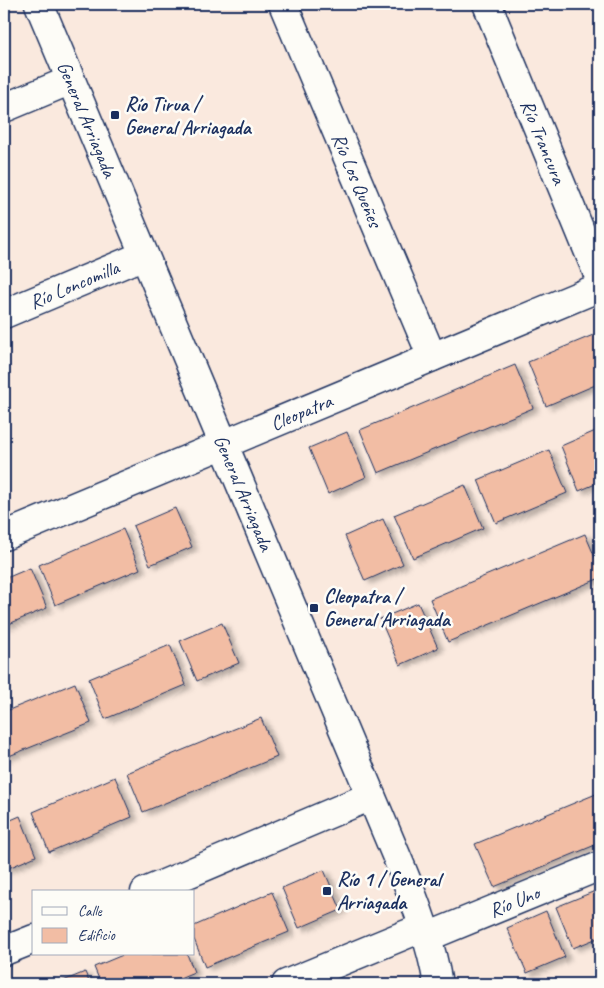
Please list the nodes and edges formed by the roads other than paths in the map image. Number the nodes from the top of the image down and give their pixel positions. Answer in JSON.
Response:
{"nodes":[{"id":1,"x":39,"y":4,"type":"edge"},
{"id":2,"x":283,"y":4,"type":"edge"},
{"id":3,"x":487,"y":4,"type":"edge"},
{"id":4,"x":71,"y":80,"type":"junction"},
{"id":5,"x":4,"y":108,"type":"edge"},
{"id":6,"x":144,"y":255,"type":"junction"},
{"id":7,"x":600,"y":279,"type":"edge"},
{"id":8,"x":600,"y":288,"type":"edge"},
{"id":9,"x":4,"y":314,"type":"edge"},
{"id":10,"x":432,"y":357,"type":"junction"},
{"id":11,"x":223,"y":444,"type":"junction"},
{"id":12,"x":4,"y":536,"type":"edge"},
{"id":13,"x":371,"y":796,"type":"junction"},
{"id":14,"x":600,"y":866,"type":"edge"},
{"id":15,"x":150,"y":890,"type":"edge"},
{"id":16,"x":426,"y":932,"type":"junction"},
{"id":17,"x":32,"y":940,"type":"edge"},
{"id":18,"x":4,"y":951,"type":"edge"},
{"id":19,"x":286,"y":984,"type":"edge"},
{"id":20,"x":438,"y":984,"type":"edge"}],
"edges":[{"from":1,"to":4,"type":"street","name":"General Arriagada"},
{"from":2,"to":10,"type":"street","name":"Río Los Queñes"},
{"from":3,"to":7,"type":"street","name":"Río Trancura"},
{"from":4,"to":5,"type":"street"},
{"from":4,"to":6,"type":"street","name":"General Arriagada"},
{"from":6,"to":9,"type":"street","name":"Río Loncomilla"},
{"from":6,"to":11,"type":"street","name":"General Arriagada"},
{"from":8,"to":10,"type":"street","name":"Cleopatra"},
{"from":10,"to":11,"type":"street","name":"Cleopatra"},
{"from":11,"to":12,"type":"street","name":"Cleopatra"},
{"from":11,"to":13,"type":"street","name":"General Arriagada"},
{"from":13,"to":15,"type":"street"},
{"from":13,"to":16,"type":"street","name":"General Arriagada"},
{"from":14,"to":16,"type":"street","name":"Río Uno"},
{"from":16,"to":19,"type":"street","name":"Río Uno"},
{"from":16,"to":20,"type":"street","name":"General Arriagada"},
{"from":17,"to":18,"type":"street"}]}
